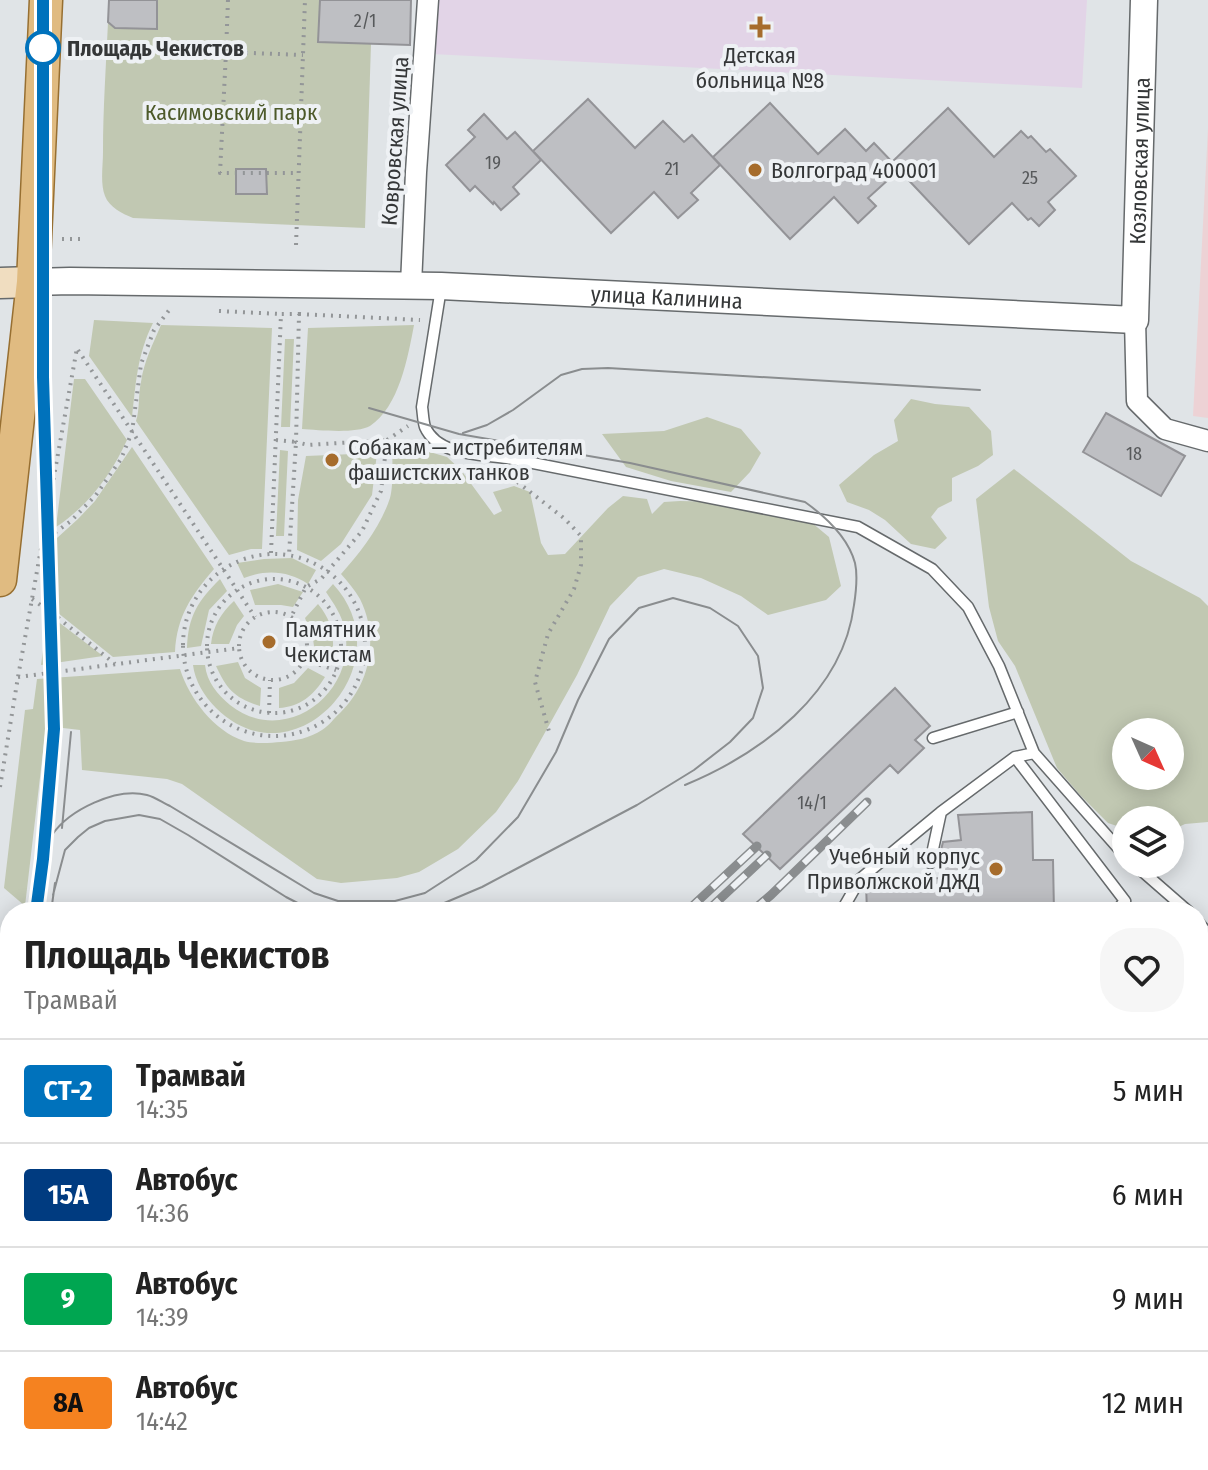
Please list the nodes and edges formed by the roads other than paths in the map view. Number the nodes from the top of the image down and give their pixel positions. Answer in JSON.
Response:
{"nodes":[{"id":1,"x":46,"y":0,"type":"edge"},
{"id":2,"x":428,"y":0,"type":"edge"},
{"id":3,"x":1144,"y":0,"type":"edge"},
{"id":4,"x":33,"y":282,"type":"junction"},
{"id":5,"x":0,"y":283,"type":"edge"},
{"id":6,"x":411,"y":285,"type":"junction"},
{"id":7,"x":441,"y":286,"type":"junction"},
{"id":8,"x":1135,"y":320,"type":"junction"},
{"id":9,"x":1208,"y":441,"type":"edge"},
{"id":10,"x":0,"y":580,"type":"edge"},
{"id":11,"x":1018,"y":712,"type":"junction"},
{"id":12,"x":933,"y":738,"type":"dead end"},
{"id":13,"x":1034,"y":753,"type":"junction"},
{"id":14,"x":1015,"y":757,"type":"junction"},
{"id":15,"x":941,"y":812,"type":"junction"},
{"id":16,"x":1112,"y":841,"type":"edge"},
{"id":17,"x":930,"y":863,"type":"dead end"},
{"id":18,"x":1150,"y":878,"type":"edge"},
{"id":19,"x":847,"y":902,"type":"edge"},
{"id":20,"x":1124,"y":902,"type":"edge"},
{"id":21,"x":1178,"y":902,"type":"edge"}],
"edges":[{"from":1,"to":4,"type":"main road"},
{"from":2,"to":6,"type":"street","name":"Ковровская улица"},
{"from":3,"to":8,"type":"street","name":"Козловская улица"},
{"from":4,"to":5,"type":"main road"},
{"from":4,"to":6,"type":"street","name":"улица Калинина"},
{"from":4,"to":10,"type":"main road"},
{"from":6,"to":7,"type":"street","name":"улица Калинина"},
{"from":7,"to":8,"type":"street","name":"улица Калинина"},
{"from":7,"to":11,"type":"lane"},
{"from":8,"to":9,"type":"street"},
{"from":11,"to":12,"type":"lane"},
{"from":11,"to":13,"type":"lane"},
{"from":13,"to":14,"type":"lane"},
{"from":13,"to":16,"type":"lane"},
{"from":14,"to":15,"type":"lane"},
{"from":14,"to":20,"type":"lane"},
{"from":15,"to":17,"type":"lane"},
{"from":15,"to":19,"type":"lane"},
{"from":18,"to":21,"type":"lane"}]}
